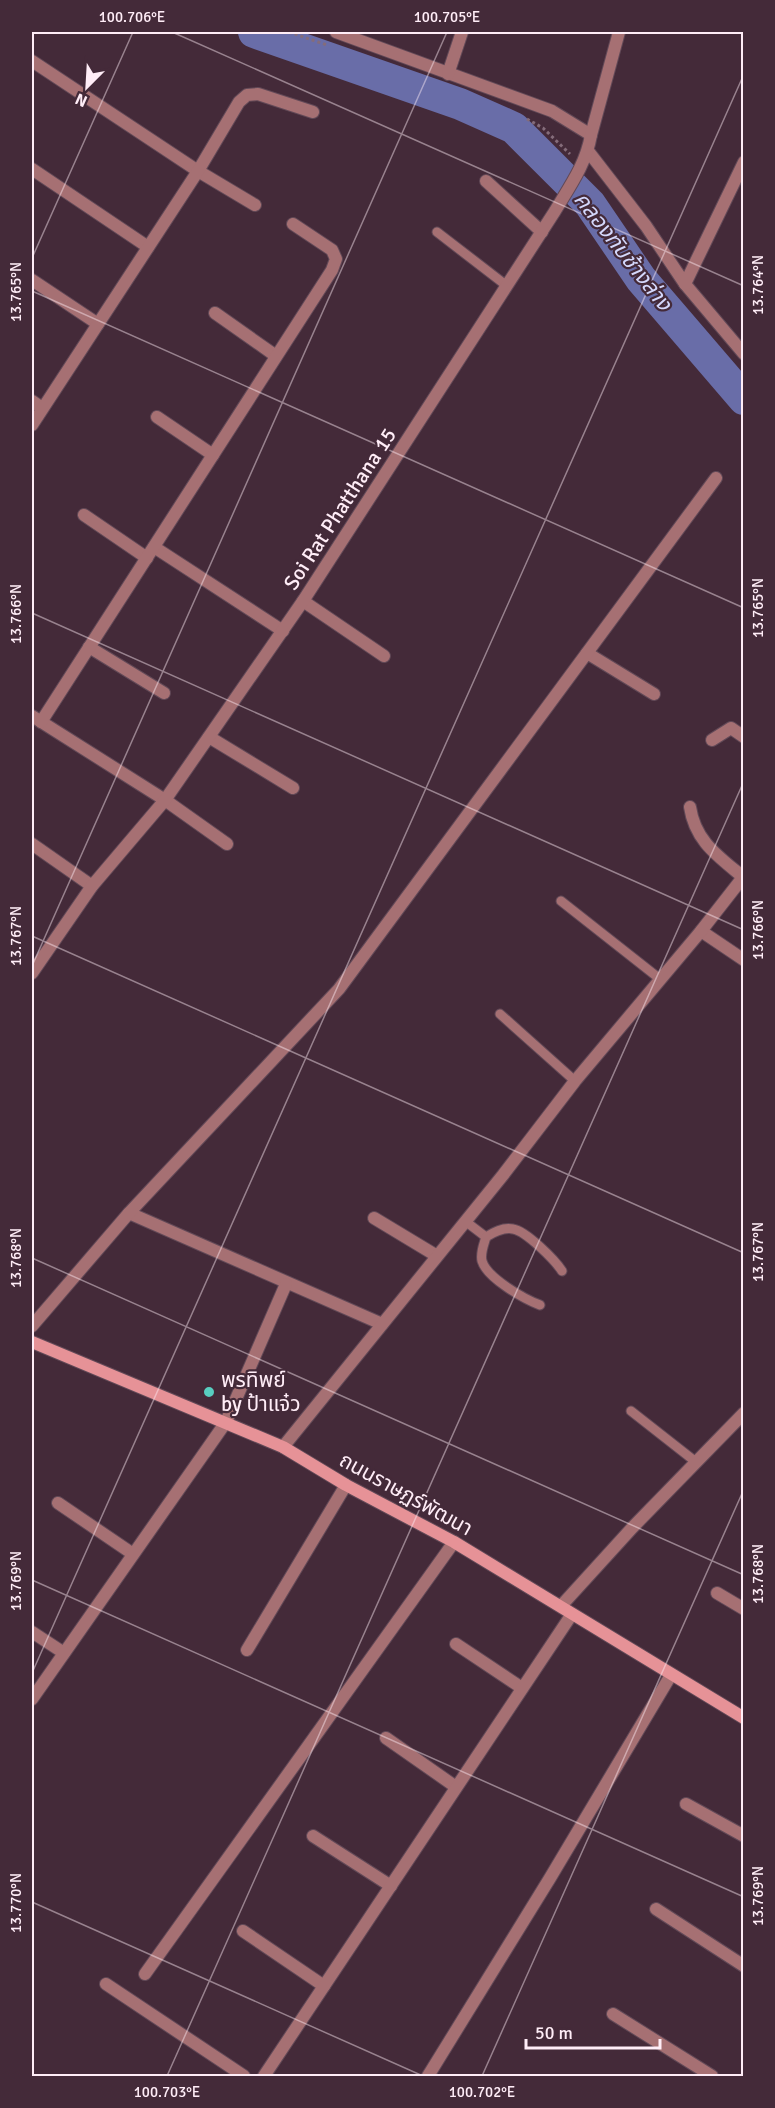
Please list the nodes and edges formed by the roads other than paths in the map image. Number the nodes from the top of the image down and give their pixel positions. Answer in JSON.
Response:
{"nodes":[{"id":1,"x":336,"y":32,"type":"edge"},
{"id":2,"x":462,"y":32,"type":"edge"},
{"id":3,"x":619,"y":32,"type":"edge"},
{"id":4,"x":32,"y":61,"type":"edge"},
{"id":5,"x":448,"y":74,"type":"junction"},
{"id":6,"x":313,"y":112,"type":"dead end"},
{"id":7,"x":591,"y":135,"type":"junction"},
{"id":8,"x":588,"y":151,"type":"junction"},
{"id":9,"x":744,"y":162,"type":"edge"},
{"id":10,"x":32,"y":169,"type":"edge"},
{"id":11,"x":198,"y":171,"type":"junction"},
{"id":12,"x":486,"y":181,"type":"dead end"},
{"id":13,"x":255,"y":205,"type":"dead end"},
{"id":14,"x":293,"y":224,"type":"dead end"},
{"id":15,"x":437,"y":232,"type":"dead end"},
{"id":16,"x":542,"y":232,"type":"junction"},
{"id":17,"x":148,"y":248,"type":"junction"},
{"id":18,"x":32,"y":280,"type":"edge"},
{"id":19,"x":685,"y":284,"type":"junction"},
{"id":20,"x":507,"y":286,"type":"junction"},
{"id":21,"x":215,"y":313,"type":"dead end"},
{"id":22,"x":98,"y":324,"type":"junction"},
{"id":23,"x":744,"y":354,"type":"edge"},
{"id":24,"x":276,"y":356,"type":"junction"},
{"id":25,"x":32,"y":401,"type":"edge"},
{"id":26,"x":42,"y":408,"type":"junction"},
{"id":27,"x":157,"y":417,"type":"dead end"},
{"id":28,"x":32,"y":425,"type":"edge"},
{"id":29,"x":213,"y":455,"type":"junction"},
{"id":30,"x":716,"y":478,"type":"dead end"},
{"id":31,"x":84,"y":515,"type":"dead end"},
{"id":32,"x":151,"y":552,"type":"junction"},
{"id":33,"x":303,"y":601,"type":"junction"},
{"id":34,"x":283,"y":630,"type":"junction"},
{"id":35,"x":89,"y":647,"type":"junction"},
{"id":36,"x":587,"y":653,"type":"junction"},
{"id":37,"x":384,"y":656,"type":"dead end"},
{"id":38,"x":164,"y":693,"type":"dead end"},
{"id":39,"x":654,"y":694,"type":"dead end"},
{"id":40,"x":36,"y":719,"type":"edge"},
{"id":41,"x":209,"y":737,"type":"junction"},
{"id":42,"x":744,"y":737,"type":"edge"},
{"id":43,"x":712,"y":740,"type":"dead end"},
{"id":44,"x":293,"y":788,"type":"dead end"},
{"id":45,"x":165,"y":800,"type":"junction"},
{"id":46,"x":690,"y":807,"type":"dead end"},
{"id":47,"x":32,"y":844,"type":"edge"},
{"id":48,"x":227,"y":844,"type":"dead end"},
{"id":49,"x":743,"y":876,"type":"edge"},
{"id":50,"x":92,"y":886,"type":"junction"},
{"id":51,"x":561,"y":901,"type":"dead end"},
{"id":52,"x":701,"y":931,"type":"junction"},
{"id":53,"x":744,"y":960,"type":"edge"},
{"id":54,"x":32,"y":973,"type":"edge"},
{"id":55,"x":660,"y":979,"type":"junction"},
{"id":56,"x":500,"y":1014,"type":"dead end"},
{"id":57,"x":575,"y":1081,"type":"junction"},
{"id":58,"x":129,"y":1213,"type":"junction"},
{"id":59,"x":374,"y":1218,"type":"dead end"},
{"id":60,"x":465,"y":1221,"type":"junction"},
{"id":61,"x":486,"y":1237,"type":"junction"},
{"id":62,"x":437,"y":1256,"type":"junction"},
{"id":63,"x":562,"y":1272,"type":"dead end"},
{"id":64,"x":286,"y":1284,"type":"junction"},
{"id":65,"x":540,"y":1305,"type":"dead end"},
{"id":66,"x":382,"y":1324,"type":"junction"},
{"id":67,"x":32,"y":1326,"type":"edge"},
{"id":68,"x":32,"y":1341,"type":"edge"},
{"id":69,"x":631,"y":1411,"type":"dead end"},
{"id":70,"x":744,"y":1413,"type":"edge"},
{"id":71,"x":226,"y":1422,"type":"junction"},
{"id":72,"x":283,"y":1447,"type":"junction"},
{"id":73,"x":696,"y":1462,"type":"junction"},
{"id":74,"x":346,"y":1485,"type":"junction"},
{"id":75,"x":58,"y":1503,"type":"dead end"},
{"id":76,"x":454,"y":1542,"type":"junction"},
{"id":77,"x":133,"y":1554,"type":"junction"},
{"id":78,"x":717,"y":1593,"type":"dead end"},
{"id":79,"x":561,"y":1606,"type":"junction"},
{"id":80,"x":744,"y":1609,"type":"edge"},
{"id":81,"x":572,"y":1614,"type":"junction"},
{"id":82,"x":32,"y":1632,"type":"edge"},
{"id":83,"x":456,"y":1644,"type":"dead end"},
{"id":84,"x":247,"y":1650,"type":"dead end"},
{"id":85,"x":64,"y":1653,"type":"junction"},
{"id":86,"x":671,"y":1675,"type":"junction"},
{"id":87,"x":522,"y":1688,"type":"junction"},
{"id":88,"x":32,"y":1699,"type":"edge"},
{"id":89,"x":744,"y":1718,"type":"edge"},
{"id":90,"x":387,"y":1738,"type":"dead end"},
{"id":91,"x":456,"y":1787,"type":"junction"},
{"id":92,"x":686,"y":1804,"type":"dead end"},
{"id":93,"x":313,"y":1836,"type":"dead end"},
{"id":94,"x":744,"y":1836,"type":"edge"},
{"id":95,"x":391,"y":1886,"type":"junction"},
{"id":96,"x":656,"y":1909,"type":"dead end"},
{"id":97,"x":243,"y":1931,"type":"dead end"},
{"id":98,"x":744,"y":1966,"type":"edge"},
{"id":99,"x":145,"y":1974,"type":"dead end"},
{"id":100,"x":106,"y":1984,"type":"dead end"},
{"id":101,"x":324,"y":1986,"type":"junction"},
{"id":102,"x":613,"y":2014,"type":"dead end"},
{"id":103,"x":244,"y":2076,"type":"edge"},
{"id":104,"x":264,"y":2076,"type":"edge"},
{"id":105,"x":428,"y":2076,"type":"edge"},
{"id":106,"x":712,"y":2076,"type":"edge"}],
"edges":[{"from":1,"to":5,"type":"street"},
{"from":2,"to":5,"type":"street"},
{"from":3,"to":7,"type":"street","name":"Soi Rat Phatthana 15"},
{"from":4,"to":11,"type":"street"},
{"from":5,"to":7,"type":"street"},
{"from":6,"to":11,"type":"street"},
{"from":7,"to":8,"type":"street","name":"Soi Rat Phatthana 15"},
{"from":8,"to":16,"type":"street","name":"Soi Rat Phatthana 15"},
{"from":8,"to":19,"type":"street"},
{"from":9,"to":19,"type":"street"},
{"from":10,"to":17,"type":"street"},
{"from":11,"to":13,"type":"street"},
{"from":11,"to":17,"type":"street"},
{"from":12,"to":16,"type":"street"},
{"from":14,"to":24,"type":"street"},
{"from":15,"to":20,"type":"lane"},
{"from":16,"to":20,"type":"street","name":"Soi Rat Phatthana 15"},
{"from":17,"to":22,"type":"street"},
{"from":18,"to":22,"type":"street"},
{"from":19,"to":23,"type":"street"},
{"from":20,"to":33,"type":"street","name":"Soi Rat Phatthana 15"},
{"from":21,"to":24,"type":"street"},
{"from":22,"to":26,"type":"street"},
{"from":24,"to":29,"type":"street"},
{"from":25,"to":26,"type":"street"},
{"from":26,"to":28,"type":"street"},
{"from":27,"to":29,"type":"street"},
{"from":29,"to":32,"type":"street"},
{"from":30,"to":36,"type":"street"},
{"from":31,"to":32,"type":"street"},
{"from":32,"to":34,"type":"street"},
{"from":32,"to":35,"type":"street"},
{"from":33,"to":34,"type":"street","name":"Soi Rat Phatthana 15"},
{"from":33,"to":37,"type":"street"},
{"from":34,"to":41,"type":"street","name":"Soi Rat Phatthana 15"},
{"from":35,"to":38,"type":"street"},
{"from":35,"to":40,"type":"street"},
{"from":36,"to":39,"type":"street"},
{"from":36,"to":58,"type":"street"},
{"from":40,"to":45,"type":"street"},
{"from":41,"to":44,"type":"street"},
{"from":41,"to":45,"type":"street","name":"Soi Rat Phatthana 15"},
{"from":42,"to":43,"type":"street"},
{"from":45,"to":48,"type":"street"},
{"from":45,"to":50,"type":"street","name":"Soi Rat Phatthana 15"},
{"from":46,"to":49,"type":"street"},
{"from":47,"to":50,"type":"street"},
{"from":49,"to":52,"type":"street"},
{"from":50,"to":54,"type":"street","name":"Soi Rat Phatthana 15"},
{"from":51,"to":55,"type":"lane"},
{"from":52,"to":53,"type":"street"},
{"from":52,"to":55,"type":"street"},
{"from":55,"to":57,"type":"street"},
{"from":56,"to":57,"type":"lane"},
{"from":57,"to":60,"type":"street"},
{"from":58,"to":64,"type":"street"},
{"from":58,"to":67,"type":"street"},
{"from":59,"to":62,"type":"street"},
{"from":60,"to":61,"type":"lane"},
{"from":60,"to":62,"type":"street"},
{"from":61,"to":63,"type":"lane"},
{"from":61,"to":65,"type":"lane"},
{"from":62,"to":66,"type":"street"},
{"from":64,"to":66,"type":"street"},
{"from":64,"to":71,"type":"street"},
{"from":66,"to":72,"type":"street"},
{"from":68,"to":71,"type":"street","name":"ถนนราษฏร์พัฒนา"},
{"from":69,"to":73,"type":"lane"},
{"from":70,"to":73,"type":"street"},
{"from":71,"to":72,"type":"street","name":"ถนนราษฏร์พัฒนา"},
{"from":71,"to":77,"type":"street"},
{"from":72,"to":74,"type":"street","name":"ถนนราษฏร์พัฒนา"},
{"from":73,"to":79,"type":"street"},
{"from":74,"to":76,"type":"street","name":"ถนนราษฏร์พัฒนา"},
{"from":74,"to":84,"type":"street"},
{"from":75,"to":77,"type":"street"},
{"from":76,"to":79,"type":"street","name":"ถนนราษฏร์พัฒนา"},
{"from":76,"to":99,"type":"street"},
{"from":77,"to":85,"type":"street"},
{"from":78,"to":80,"type":"street"},
{"from":79,"to":81,"type":"street","name":"ถนนราษฏร์พัฒนา"},
{"from":81,"to":86,"type":"street","name":"ถนนราษฏร์พัฒนา"},
{"from":81,"to":87,"type":"street"},
{"from":82,"to":85,"type":"street"},
{"from":83,"to":87,"type":"street"},
{"from":85,"to":88,"type":"street"},
{"from":86,"to":89,"type":"street","name":"ถนนราษฏร์พัฒนา"},
{"from":86,"to":105,"type":"street"},
{"from":87,"to":91,"type":"street"},
{"from":90,"to":91,"type":"street"},
{"from":91,"to":95,"type":"street"},
{"from":92,"to":94,"type":"street"},
{"from":93,"to":95,"type":"street"},
{"from":95,"to":101,"type":"street"},
{"from":96,"to":98,"type":"street"},
{"from":97,"to":101,"type":"street"},
{"from":100,"to":103,"type":"street"},
{"from":101,"to":104,"type":"street"},
{"from":102,"to":106,"type":"street"}]}
